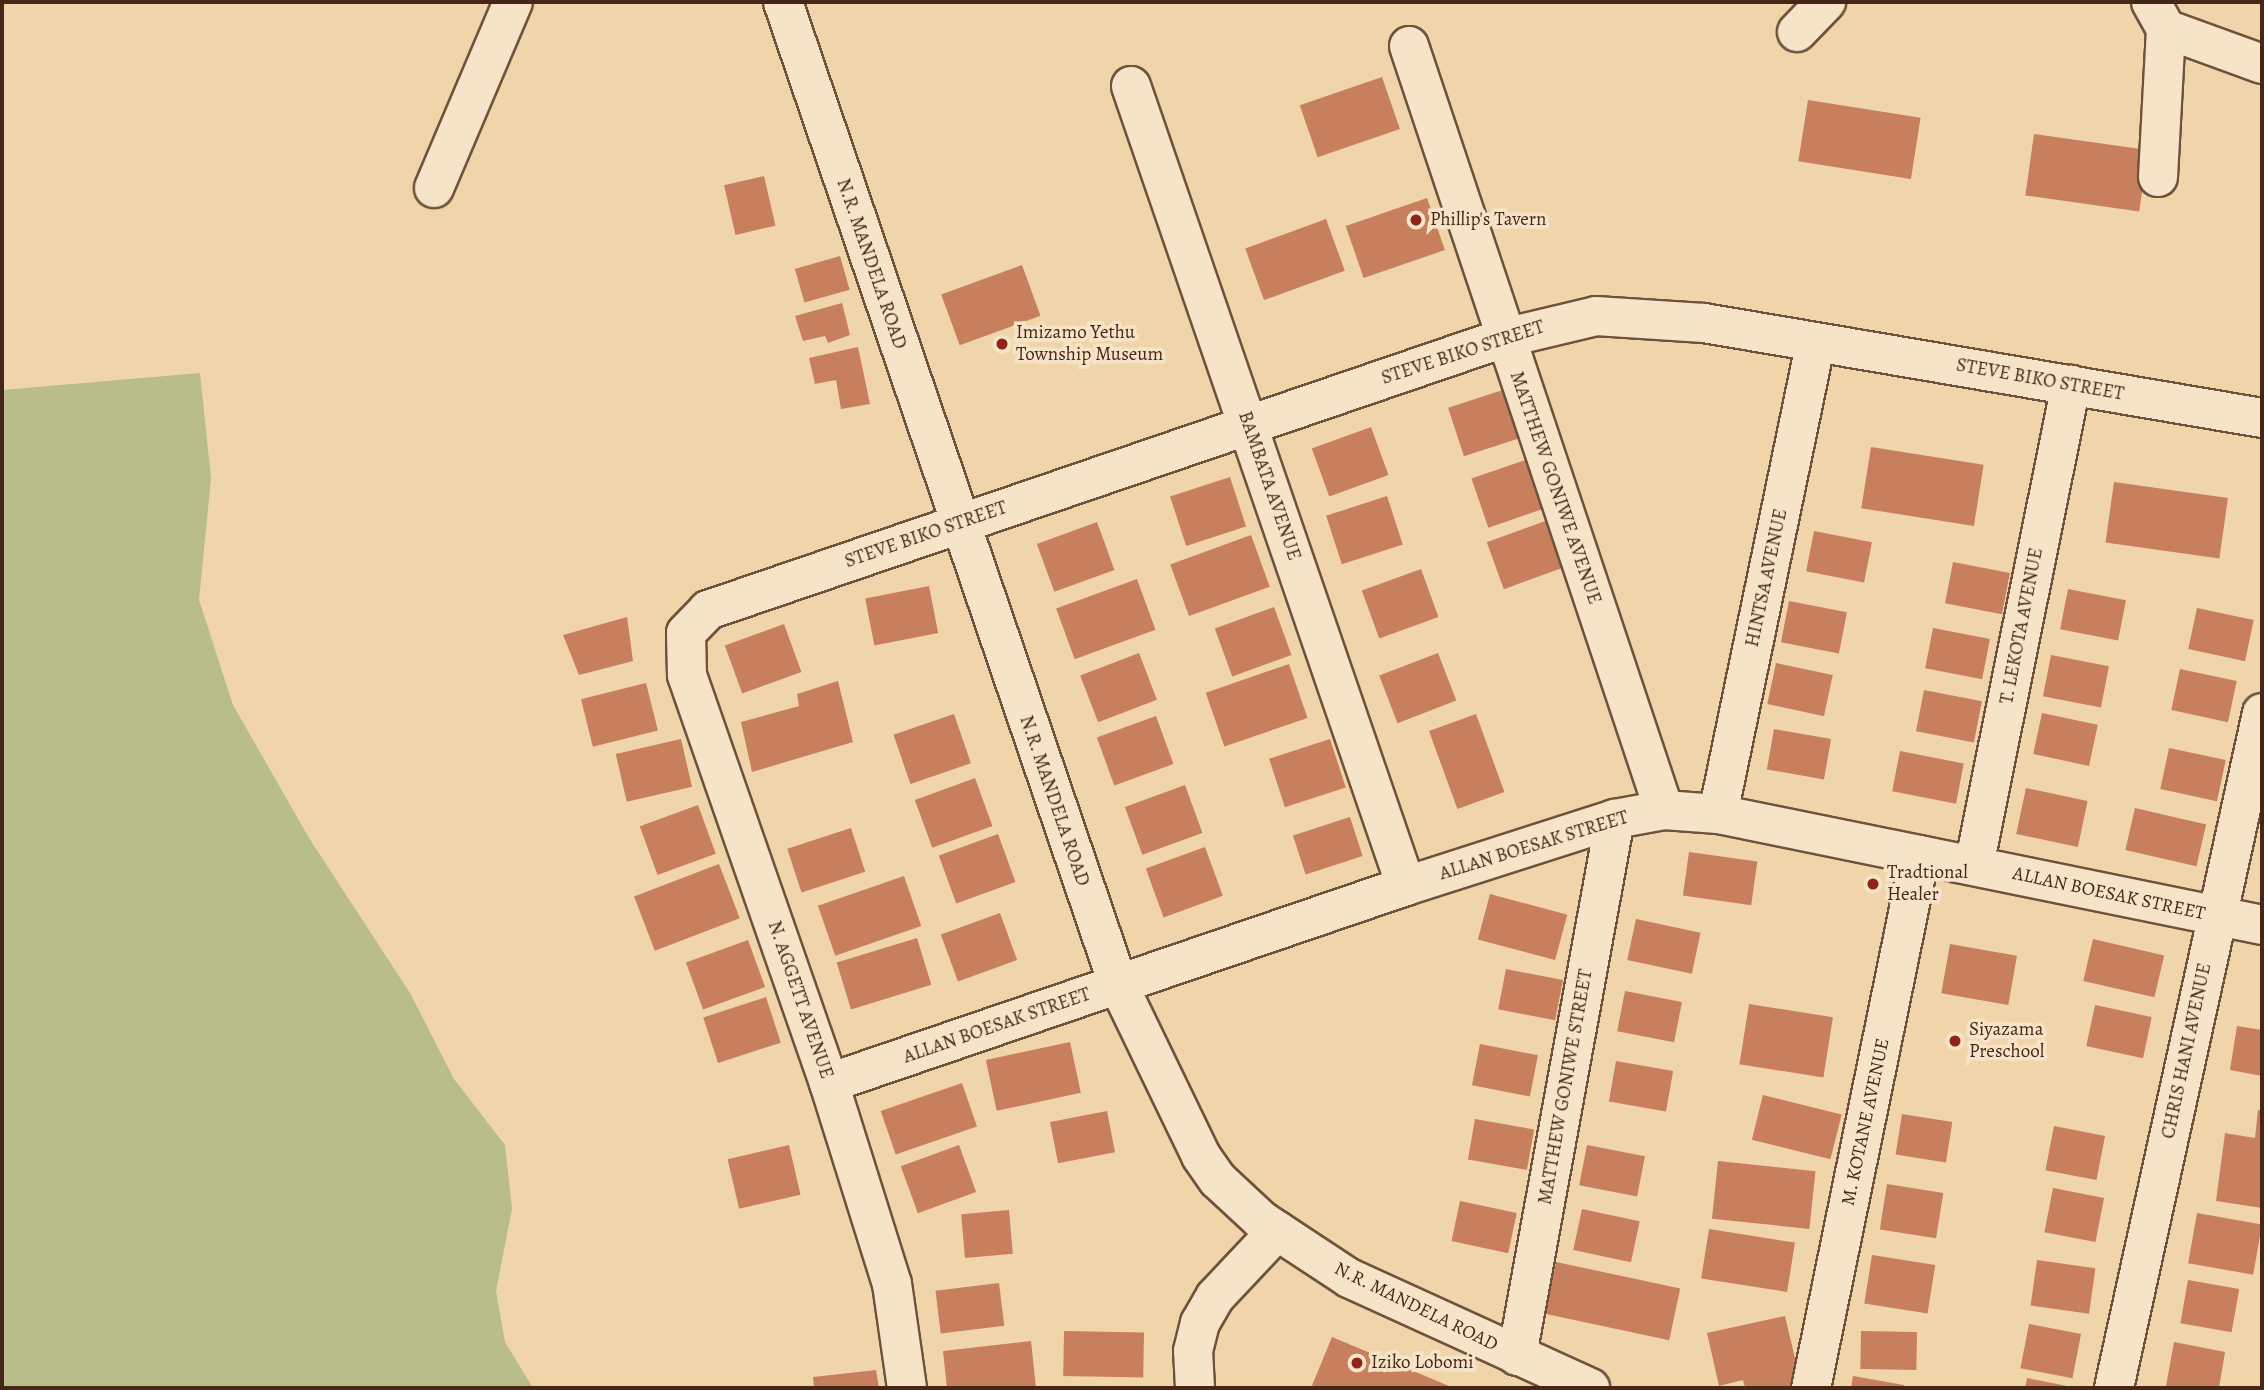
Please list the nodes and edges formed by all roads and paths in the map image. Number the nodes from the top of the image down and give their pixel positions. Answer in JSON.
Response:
{"nodes":[{"id":1,"x":513,"y":2,"type":"edge"},
{"id":2,"x":783,"y":2,"type":"edge"},
{"id":3,"x":1826,"y":2,"type":"edge"},
{"id":4,"x":2159,"y":15,"type":"edge"},
{"id":5,"x":1797,"y":32,"type":"dead end"},
{"id":6,"x":1409,"y":46,"type":"dead end"},
{"id":7,"x":2262,"y":64,"type":"edge"},
{"id":8,"x":1131,"y":86,"type":"dead end"},
{"id":9,"x":2158,"y":177,"type":"dead end"},
{"id":10,"x":434,"y":188,"type":"dead end"},
{"id":11,"x":1504,"y":338,"type":"junction"},
{"id":12,"x":1816,"y":342,"type":"junction"},
{"id":13,"x":2071,"y":385,"type":"junction"},
{"id":14,"x":2262,"y":418,"type":"edge"},
{"id":15,"x":1248,"y":426,"type":"junction"},
{"id":16,"x":958,"y":525,"type":"junction"},
{"id":17,"x":695,"y":618,"type":"joint"},
{"id":18,"x":2262,"y":713,"type":"edge"},
{"id":19,"x":1664,"y":810,"type":"junction"},
{"id":20,"x":1718,"y":814,"type":"junction"},
{"id":21,"x":1615,"y":819,"type":"junction"},
{"id":22,"x":1920,"y":855,"type":"junction"},
{"id":23,"x":1974,"y":866,"type":"junction"},
{"id":24,"x":1406,"y":886,"type":"junction"},
{"id":25,"x":2216,"y":915,"type":"junction"},
{"id":26,"x":2262,"y":925,"type":"edge"},
{"id":27,"x":1118,"y":984,"type":"junction"},
{"id":28,"x":829,"y":1083,"type":"junction"},
{"id":29,"x":1277,"y":1231,"type":"junction"},
{"id":30,"x":1517,"y":1356,"type":"junction"},
{"id":31,"x":907,"y":1388,"type":"edge"},
{"id":32,"x":1195,"y":1388,"type":"edge"},
{"id":33,"x":1590,"y":1388,"type":"edge"},
{"id":34,"x":1811,"y":1388,"type":"edge"},
{"id":35,"x":2114,"y":1388,"type":"edge"}],
"edges":[{"from":1,"to":10,"type":"street"},
{"from":2,"to":16,"type":"street","name":"N.R. MANDELA ROAD"},
{"from":3,"to":5,"type":"street"},
{"from":4,"to":7,"type":"street"},
{"from":4,"to":9,"type":"street"},
{"from":6,"to":11,"type":"street","name":"MATTHEW GONIWE AVENUE"},
{"from":8,"to":15,"type":"street","name":"BAMBATA AVENUE"},
{"from":11,"to":12,"type":"street","name":"STEVE BIKO STREET"},
{"from":11,"to":15,"type":"street","name":"STEVE BIKO STREET"},
{"from":11,"to":19,"type":"street","name":"MATTHEW GONIWE AVENUE"},
{"from":12,"to":13,"type":"street","name":"STEVE BIKO STREET"},
{"from":12,"to":20,"type":"street","name":"HINTSA AVENUE"},
{"from":13,"to":14,"type":"street","name":"STEVE BIKO STREET"},
{"from":13,"to":23,"type":"street","name":"T. LEKOTA AVENUE"},
{"from":15,"to":16,"type":"street","name":"STEVE BIKO STREET"},
{"from":15,"to":24,"type":"street","name":"BAMBATA AVENUE"},
{"from":16,"to":17,"type":"street","name":"STEVE BIKO STREET"},
{"from":16,"to":27,"type":"street","name":"N.R. MANDELA ROAD"},
{"from":17,"to":28,"type":"street","name":"N. AGGETT AVENUE"},
{"from":18,"to":25,"type":"street","name":"CHRIS HANI AVENUE"},
{"from":19,"to":20,"type":"street","name":"ALLAN BOESAK STREET"},
{"from":19,"to":21,"type":"street","name":"ALLAN BOESAK STREET"},
{"from":20,"to":22,"type":"street","name":"ALLAN BOESAK STREET"},
{"from":21,"to":24,"type":"street","name":"ALLAN BOESAK STREET"},
{"from":21,"to":30,"type":"street","name":"MATTHEW GONIWE STREET"},
{"from":22,"to":23,"type":"street","name":"ALLAN BOESAK STREET"},
{"from":22,"to":34,"type":"street","name":"M. KOTANE AVENUE"},
{"from":23,"to":25,"type":"street","name":"ALLAN BOESAK STREET"},
{"from":24,"to":27,"type":"street","name":"ALLAN BOESAK STREET"},
{"from":25,"to":26,"type":"street","name":"ALLAN BOESAK STREET"},
{"from":25,"to":35,"type":"street","name":"CHRIS HANI AVENUE"},
{"from":27,"to":28,"type":"street","name":"ALLAN BOESAK STREET"},
{"from":27,"to":29,"type":"street","name":"N.R. MANDELA ROAD"},
{"from":28,"to":31,"type":"street","name":"N. AGGETT AVENUE"},
{"from":29,"to":30,"type":"street","name":"N.R. MANDELA ROAD"},
{"from":29,"to":32,"type":"street"},
{"from":30,"to":33,"type":"street","name":"N.R. MANDELA ROAD"}]}
